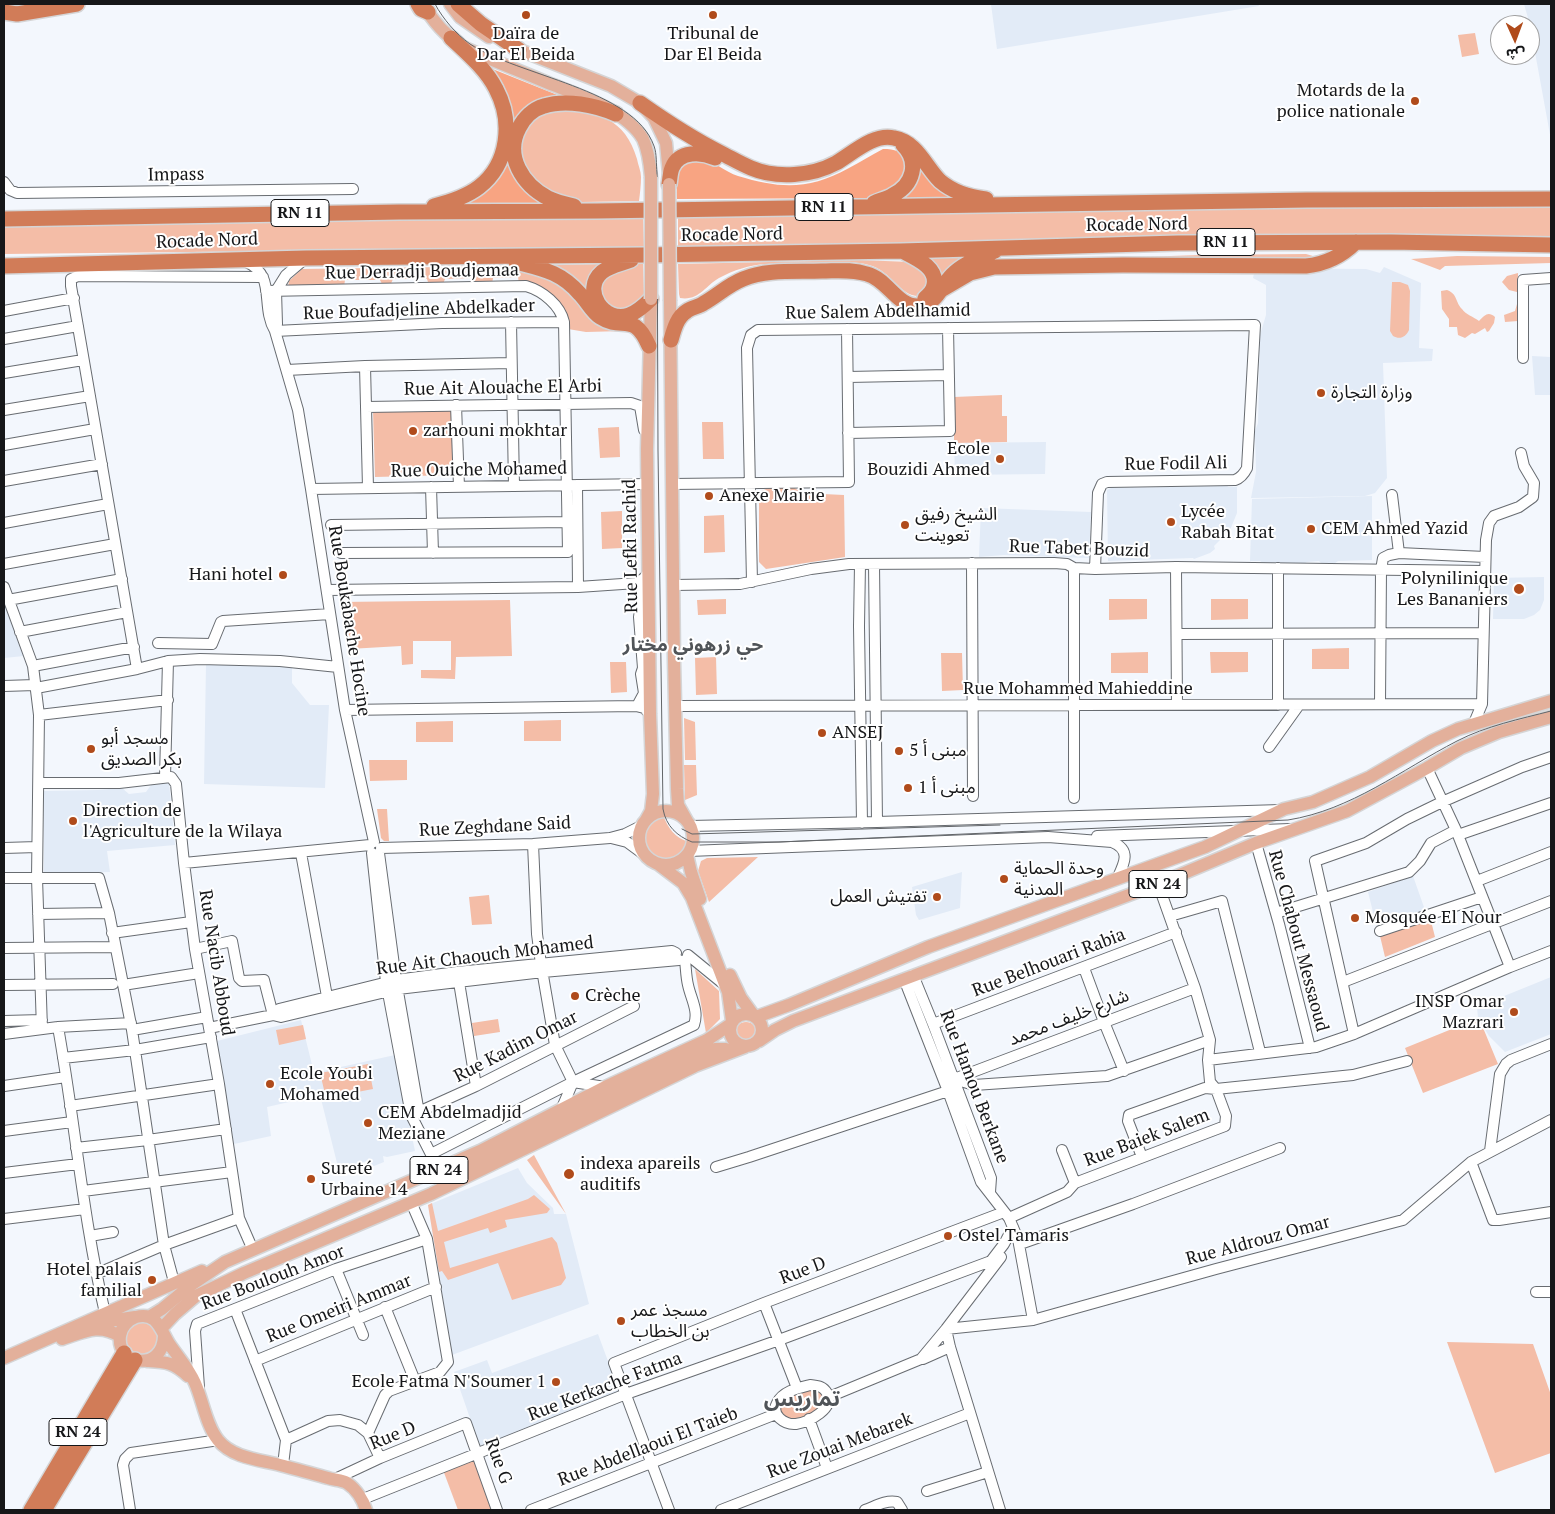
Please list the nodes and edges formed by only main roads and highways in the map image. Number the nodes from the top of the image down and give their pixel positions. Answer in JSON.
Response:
{"nodes":[{"id":1,"x":78,"y":4,"type":"edge"},
{"id":2,"x":450,"y":4,"type":"edge"},
{"id":3,"x":458,"y":4,"type":"edge"},
{"id":4,"x":423,"y":6,"type":"edge"},
{"id":5,"x":4,"y":12,"type":"edge"},
{"id":6,"x":450,"y":38,"type":"junction"},
{"id":7,"x":520,"y":50,"type":"junction"},
{"id":8,"x":640,"y":103,"type":"junction"},
{"id":9,"x":616,"y":114,"type":"junction"},
{"id":10,"x":669,"y":184,"type":"junction"},
{"id":11,"x":1551,"y":200,"type":"edge"},
{"id":12,"x":1052,"y":204,"type":"junction"},
{"id":13,"x":866,"y":206,"type":"junction"},
{"id":14,"x":597,"y":211,"type":"junction"},
{"id":15,"x":399,"y":212,"type":"junction"},
{"id":16,"x":4,"y":220,"type":"edge"},
{"id":17,"x":1356,"y":242,"type":"junction"},
{"id":18,"x":1551,"y":245,"type":"edge"},
{"id":19,"x":1033,"y":246,"type":"junction"},
{"id":20,"x":1003,"y":248,"type":"junction"},
{"id":21,"x":901,"y":251,"type":"junction"},
{"id":22,"x":644,"y":255,"type":"junction"},
{"id":23,"x":498,"y":256,"type":"junction"},
{"id":24,"x":1123,"y":265,"type":"junction"},
{"id":25,"x":4,"y":266,"type":"edge"},
{"id":26,"x":942,"y":290,"type":"junction"},
{"id":27,"x":651,"y":299,"type":"junction"},
{"id":28,"x":670,"y":301,"type":"junction"},
{"id":29,"x":671,"y":340,"type":"junction"},
{"id":30,"x":649,"y":346,"type":"junction"},
{"id":31,"x":1551,"y":701,"type":"edge"},
{"id":32,"x":1551,"y":717,"type":"edge"},
{"id":33,"x":645,"y":822,"type":"junction"},
{"id":34,"x":688,"y":824,"type":"junction"},
{"id":35,"x":688,"y":853,"type":"junction"},
{"id":36,"x":658,"y":864,"type":"junction"},
{"id":37,"x":1117,"y":879,"type":"junction"},
{"id":38,"x":1123,"y":897,"type":"junction"},
{"id":39,"x":776,"y":1010,"type":"junction"},
{"id":40,"x":755,"y":1016,"type":"junction"},
{"id":41,"x":732,"y":1023,"type":"junction"},
{"id":42,"x":784,"y":1025,"type":"junction"},
{"id":43,"x":759,"y":1041,"type":"junction"},
{"id":44,"x":745,"y":1047,"type":"junction"},
{"id":45,"x":732,"y":1051,"type":"junction"},
{"id":46,"x":225,"y":1262,"type":"junction"},
{"id":47,"x":214,"y":1288,"type":"junction"},
{"id":48,"x":143,"y":1317,"type":"junction"},
{"id":49,"x":63,"y":1331,"type":"junction"},
{"id":50,"x":163,"y":1332,"type":"junction"},
{"id":51,"x":120,"y":1336,"type":"junction"},
{"id":52,"x":17,"y":1353,"type":"junction"},
{"id":53,"x":4,"y":1358,"type":"edge"},
{"id":54,"x":134,"y":1358,"type":"junction"},
{"id":55,"x":194,"y":1382,"type":"junction"},
{"id":56,"x":364,"y":1505,"type":"edge"},
{"id":57,"x":30,"y":1510,"type":"edge"},
{"id":58,"x":44,"y":1510,"type":"edge"}],
"edges":[{"from":1,"to":5,"type":"highway"},
{"from":2,"to":7,"type":"main road"},
{"from":3,"to":7,"type":"highway"},
{"from":4,"to":6,"type":"main road","name":"Rue Lefki Rachid"},
{"from":6,"to":9,"type":"main road","name":"Rue Lefki Rachid"},
{"from":6,"to":15,"type":"highway"},
{"from":7,"to":8,"type":"main road"},
{"from":8,"to":10,"type":"main road"},
{"from":8,"to":12,"type":"highway"},
{"from":9,"to":14,"type":"highway"},
{"from":9,"to":27,"type":"main road","name":"Rue Lefki Rachid","bridge":true},
{"from":10,"to":13,"type":"highway"},
{"from":10,"to":28,"type":"main road","bridge":true},
{"from":11,"to":12,"type":"highway","name":"Rocade Nord","number":"RN 11"},
{"from":12,"to":13,"type":"highway","name":"Rocade Nord","number":"RN 11"},
{"from":13,"to":14,"type":"highway","name":"Rocade Nord","number":"RN 11"},
{"from":14,"to":15,"type":"highway","name":"Rocade Nord","number":"RN 11"},
{"from":15,"to":16,"type":"highway","name":"Rocade Nord","number":"RN 11"},
{"from":17,"to":18,"type":"highway","name":"Rocade Nord","number":"RN 11"},
{"from":17,"to":19,"type":"highway","name":"Rocade Nord","number":"RN 11"},
{"from":17,"to":24,"type":"highway"},
{"from":19,"to":20,"type":"highway","name":"Rocade Nord","number":"RN 11"},
{"from":19,"to":24,"type":"highway"},
{"from":20,"to":21,"type":"highway","name":"Rocade Nord","number":"RN 11"},
{"from":20,"to":26,"type":"highway"},
{"from":21,"to":22,"type":"highway","name":"Rocade Nord","number":"RN 11"},
{"from":21,"to":28,"type":"highway"},
{"from":22,"to":23,"type":"highway","name":"Rocade Nord","number":"RN 11"},
{"from":22,"to":27,"type":"highway"},
{"from":23,"to":25,"type":"highway","name":"Rocade Nord","number":"RN 11"},
{"from":23,"to":30,"type":"highway"},
{"from":24,"to":26,"type":"highway"},
{"from":26,"to":29,"type":"highway"},
{"from":27,"to":30,"type":"main road","name":"Rue Lefki Rachid"},
{"from":28,"to":29,"type":"main road"},
{"from":29,"to":34,"type":"main road"},
{"from":30,"to":33,"type":"main road","name":"Rue Lefki Rachid"},
{"from":31,"to":37,"type":"main road","number":"RN 24"},
{"from":32,"to":38,"type":"main road","number":"RN 24"},
{"from":33,"to":34,"type":"main road"},
{"from":33,"to":36,"type":"main road"},
{"from":34,"to":35,"type":"main road"},
{"from":35,"to":36,"type":"main road"},
{"from":35,"to":40,"type":"main road"},
{"from":36,"to":41,"type":"main road"},
{"from":37,"to":38,"type":"main road"},
{"from":37,"to":39,"type":"main road","number":"RN 24"},
{"from":38,"to":42,"type":"main road","number":"RN 24"},
{"from":39,"to":40,"type":"main road","number":"RN 24"},
{"from":39,"to":42,"type":"main road"},
{"from":40,"to":41,"type":"main road"},
{"from":40,"to":43,"type":"main road"},
{"from":41,"to":44,"type":"main road"},
{"from":41,"to":46,"type":"main road","number":"RN 24"},
{"from":42,"to":43,"type":"main road","number":"RN 24"},
{"from":43,"to":44,"type":"main road"},
{"from":44,"to":45,"type":"main road","number":"RN 24"},
{"from":45,"to":47,"type":"main road","number":"RN 24"},
{"from":45,"to":47,"type":"main road","number":"RN 24"},
{"from":46,"to":48,"type":"main road","number":"RN 24"},
{"from":46,"to":49,"type":"main road"},
{"from":47,"to":50,"type":"main road","number":"RN 24"},
{"from":48,"to":49,"type":"main road"},
{"from":48,"to":50,"type":"main road"},
{"from":48,"to":51,"type":"main road"},
{"from":49,"to":52,"type":"main road"},
{"from":50,"to":54,"type":"main road"},
{"from":50,"to":55,"type":"main road"},
{"from":51,"to":52,"type":"main road"},
{"from":51,"to":54,"type":"main road"},
{"from":52,"to":53,"type":"main road"},
{"from":54,"to":55,"type":"main road"},
{"from":54,"to":57,"type":"highway","number":"RN 24"},
{"from":54,"to":58,"type":"highway","number":"RN 24"},
{"from":55,"to":56,"type":"main road"}]}
